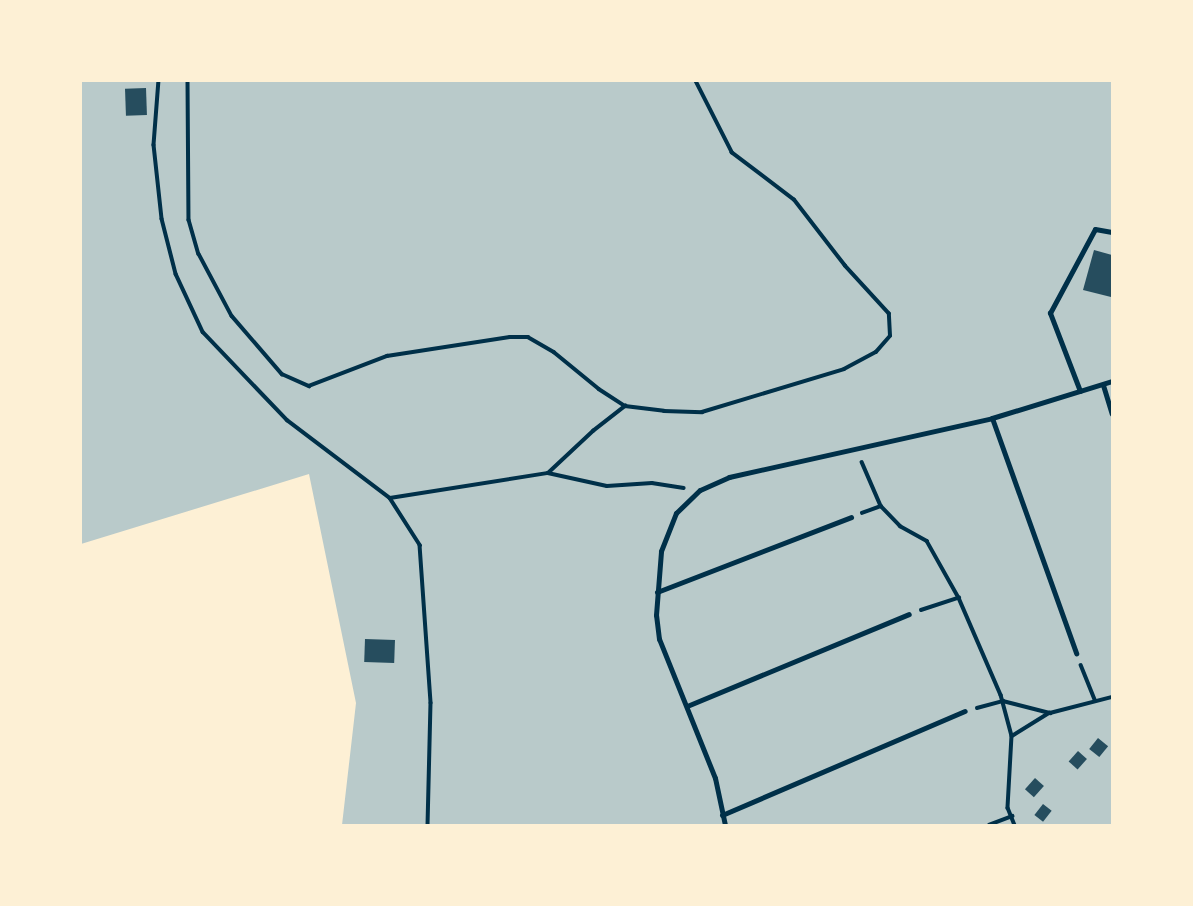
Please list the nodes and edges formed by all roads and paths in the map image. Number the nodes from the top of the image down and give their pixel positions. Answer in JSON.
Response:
{"nodes":[{"id":1,"x":159,"y":80,"type":"edge"},
{"id":2,"x":188,"y":80,"type":"edge"},
{"id":3,"x":695,"y":80,"type":"edge"},
{"id":4,"x":1112,"y":232,"type":"edge"},
{"id":5,"x":1112,"y":381,"type":"edge"},
{"id":6,"x":1102,"y":385,"type":"junction"},
{"id":7,"x":1080,"y":391,"type":"junction"},
{"id":8,"x":625,"y":406,"type":"junction"},
{"id":9,"x":1112,"y":414,"type":"edge"},
{"id":10,"x":992,"y":418,"type":"junction"},
{"id":11,"x":857,"y":449,"type":"junction"},
{"id":12,"x":548,"y":473,"type":"junction"},
{"id":13,"x":700,"y":490,"type":"junction"},
{"id":14,"x":390,"y":498,"type":"junction"},
{"id":15,"x":881,"y":506,"type":"junction"},
{"id":16,"x":850,"y":517,"type":"joint"},
{"id":17,"x":657,"y":592,"type":"junction"},
{"id":18,"x":959,"y":598,"type":"junction"},
{"id":19,"x":909,"y":614,"type":"joint"},
{"id":20,"x":1076,"y":653,"type":"joint"},
{"id":21,"x":1112,"y":697,"type":"edge"},
{"id":22,"x":1003,"y":701,"type":"junction"},
{"id":23,"x":1095,"y":701,"type":"junction"},
{"id":24,"x":687,"y":706,"type":"junction"},
{"id":25,"x":965,"y":711,"type":"joint"},
{"id":26,"x":1050,"y":713,"type":"junction"},
{"id":27,"x":1012,"y":736,"type":"junction"},
{"id":28,"x":722,"y":815,"type":"junction"},
{"id":29,"x":1012,"y":816,"type":"junction"},
{"id":30,"x":428,"y":825,"type":"edge"},
{"id":31,"x":724,"y":825,"type":"edge"},
{"id":32,"x":989,"y":825,"type":"edge"},
{"id":33,"x":1015,"y":825,"type":"edge"}],
"edges":[{"from":1,"to":14,"type":"path"},
{"from":2,"to":8,"type":"path"},
{"from":3,"to":8,"type":"path"},
{"from":4,"to":7,"type":"lane"},
{"from":5,"to":6,"type":"lane"},
{"from":6,"to":7,"type":"lane"},
{"from":6,"to":9,"type":"lane"},
{"from":7,"to":10,"type":"lane"},
{"from":8,"to":12,"type":"path"},
{"from":10,"to":11,"type":"lane"},
{"from":10,"to":20,"type":"lane"},
{"from":11,"to":13,"type":"lane"},
{"from":11,"to":15,"type":"path"},
{"from":12,"to":13,"type":"path"},
{"from":12,"to":14,"type":"path"},
{"from":13,"to":17,"type":"lane"},
{"from":14,"to":30,"type":"path"},
{"from":15,"to":16,"type":"path"},
{"from":15,"to":18,"type":"path"},
{"from":16,"to":17,"type":"lane"},
{"from":17,"to":24,"type":"lane"},
{"from":18,"to":19,"type":"path"},
{"from":18,"to":22,"type":"path"},
{"from":19,"to":24,"type":"lane"},
{"from":20,"to":23,"type":"path"},
{"from":21,"to":23,"type":"path"},
{"from":22,"to":25,"type":"path"},
{"from":22,"to":26,"type":"path"},
{"from":22,"to":27,"type":"path"},
{"from":23,"to":26,"type":"path"},
{"from":24,"to":28,"type":"lane"},
{"from":25,"to":28,"type":"lane"},
{"from":26,"to":27,"type":"path"},
{"from":27,"to":29,"type":"path"},
{"from":28,"to":31,"type":"lane"},
{"from":29,"to":32,"type":"path"},
{"from":29,"to":33,"type":"path"}]}
